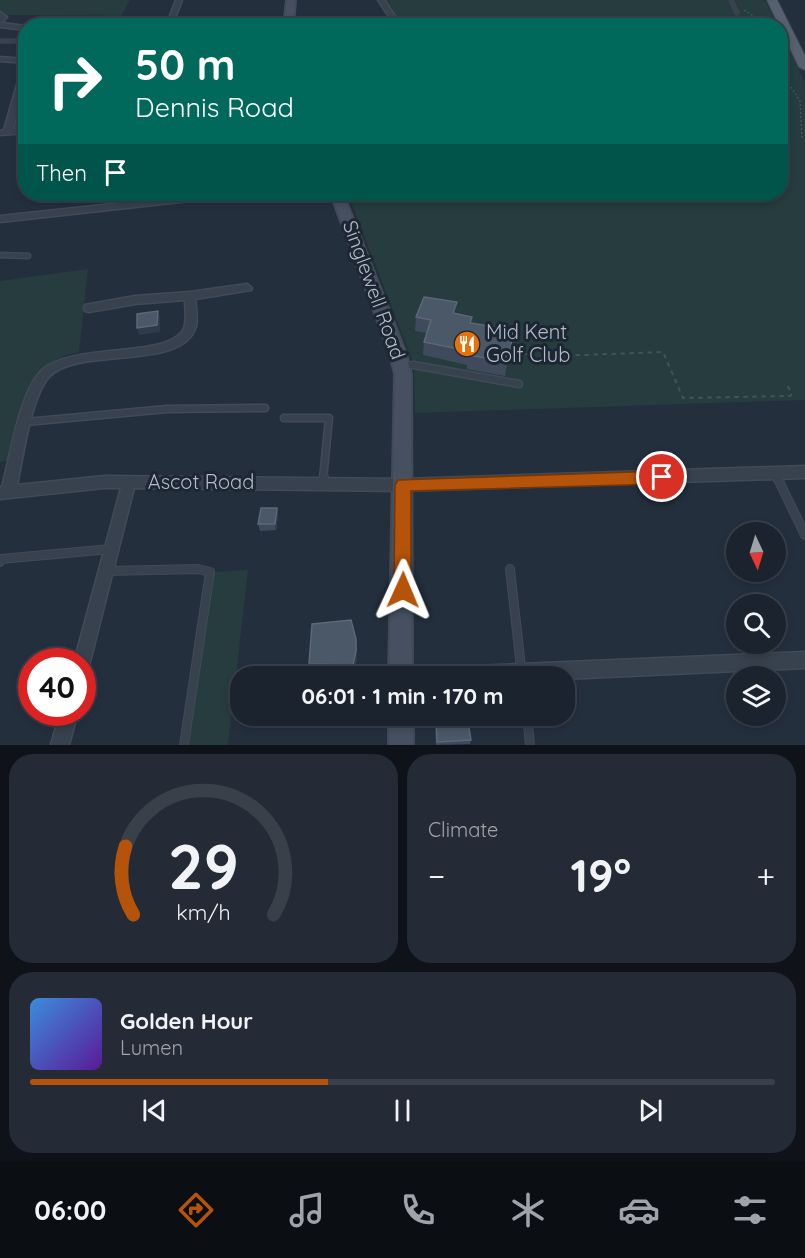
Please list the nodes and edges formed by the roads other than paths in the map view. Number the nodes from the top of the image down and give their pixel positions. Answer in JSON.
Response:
{"nodes":[{"id":1,"x":179,"y":0,"type":"edge"},
{"id":2,"x":291,"y":0,"type":"edge"},
{"id":3,"x":381,"y":0,"type":"edge"},
{"id":4,"x":731,"y":0,"type":"edge"},
{"id":5,"x":772,"y":0,"type":"edge"},
{"id":6,"x":739,"y":11,"type":"road end"},
{"id":7,"x":0,"y":14,"type":"edge"},
{"id":8,"x":172,"y":18,"type":"edge"},
{"id":9,"x":289,"y":18,"type":"edge"},
{"id":10,"x":393,"y":18,"type":"edge"},
{"id":11,"x":781,"y":18,"type":"edge"},
{"id":12,"x":0,"y":24,"type":"edge"},
{"id":13,"x":18,"y":27,"type":"edge"},
{"id":14,"x":788,"y":32,"type":"edge"},
{"id":15,"x":0,"y":41,"type":"edge"},
{"id":16,"x":18,"y":41,"type":"edge"},
{"id":17,"x":0,"y":59,"type":"edge"},
{"id":18,"x":18,"y":60,"type":"edge"},
{"id":19,"x":805,"y":67,"type":"edge"},
{"id":20,"x":18,"y":91,"type":"edge"},
{"id":21,"x":4,"y":133,"type":"edge"},
{"id":22,"x":125,"y":201,"type":"edge"},
{"id":23,"x":340,"y":201,"type":"edge"},
{"id":24,"x":0,"y":219,"type":"edge"},
{"id":25,"x":0,"y":255,"type":"edge"},
{"id":26,"x":28,"y":256,"type":"dead end"},
{"id":27,"x":247,"y":288,"type":"dead end"},
{"id":28,"x":190,"y":296,"type":"junction"},
{"id":29,"x":89,"y":308,"type":"dead end"},
{"id":30,"x":402,"y":366,"type":"junction"},
{"id":31,"x":519,"y":384,"type":"dead end"},
{"id":32,"x":265,"y":408,"type":"dead end"},
{"id":33,"x":284,"y":418,"type":"dead end"},
{"id":34,"x":26,"y":422,"type":"junction"},
{"id":35,"x":805,"y":472,"type":"edge"},
{"id":36,"x":775,"y":473,"type":"junction"},
{"id":37,"x":129,"y":482,"type":"junction"},
{"id":38,"x":323,"y":483,"type":"junction"},
{"id":39,"x":403,"y":485,"type":"junction"},
{"id":40,"x":4,"y":493,"type":"edge"},
{"id":41,"x":805,"y":536,"type":"edge"},
{"id":42,"x":112,"y":549,"type":"junction"},
{"id":43,"x":0,"y":562,"type":"edge"},
{"id":44,"x":510,"y":569,"type":"dead end"},
{"id":45,"x":106,"y":571,"type":"junction"},
{"id":46,"x":86,"y":648,"type":"edge"},
{"id":47,"x":805,"y":660,"type":"edge"},
{"id":48,"x":401,"y":666,"type":"edge"},
{"id":49,"x":521,"y":666,"type":"edge"},
{"id":50,"x":575,"y":671,"type":"edge"},
{"id":51,"x":65,"y":726,"type":"edge"},
{"id":52,"x":401,"y":726,"type":"edge"},
{"id":53,"x":528,"y":726,"type":"edge"},
{"id":54,"x":60,"y":745,"type":"edge"},
{"id":55,"x":184,"y":745,"type":"edge"},
{"id":56,"x":401,"y":745,"type":"edge"},
{"id":57,"x":530,"y":745,"type":"edge"}],
"edges":[{"from":1,"to":8,"type":"street"},
{"from":2,"to":9,"type":"street"},
{"from":3,"to":10,"type":"street"},
{"from":4,"to":6,"type":"lane"},
{"from":5,"to":11,"type":"main road"},
{"from":7,"to":12,"type":"street"},
{"from":12,"to":13,"type":"street"},
{"from":14,"to":19,"type":"main road"},
{"from":15,"to":16,"type":"lane"},
{"from":17,"to":18,"type":"street"},
{"from":20,"to":21,"type":"street"},
{"from":22,"to":24,"type":"street"},
{"from":23,"to":30,"type":"street","name":"Singlewell Road"},
{"from":25,"to":26,"type":"lane"},
{"from":27,"to":28,"type":"street"},
{"from":28,"to":29,"type":"street"},
{"from":28,"to":34,"type":"street"},
{"from":30,"to":31,"type":"lane"},
{"from":30,"to":39,"type":"street","name":"Singlewell Road"},
{"from":32,"to":34,"type":"lane"},
{"from":33,"to":38,"type":"lane"},
{"from":34,"to":40,"type":"street"},
{"from":35,"to":36,"type":"street","name":"Ascot Road"},
{"from":36,"to":39,"type":"street","name":"Ascot Road"},
{"from":36,"to":41,"type":"lane"},
{"from":37,"to":38,"type":"street","name":"Ascot Road"},
{"from":37,"to":40,"type":"street","name":"Ascot Road"},
{"from":37,"to":42,"type":"street"},
{"from":38,"to":39,"type":"street","name":"Ascot Road"},
{"from":39,"to":48,"type":"street","name":"Singlewell Road"},
{"from":42,"to":43,"type":"lane"},
{"from":42,"to":45,"type":"street"},
{"from":44,"to":49,"type":"lane"},
{"from":45,"to":46,"type":"street"},
{"from":45,"to":55,"type":"lane"},
{"from":47,"to":50,"type":"street"},
{"from":51,"to":54,"type":"street"},
{"from":52,"to":56,"type":"street"},
{"from":53,"to":57,"type":"lane"}]}
